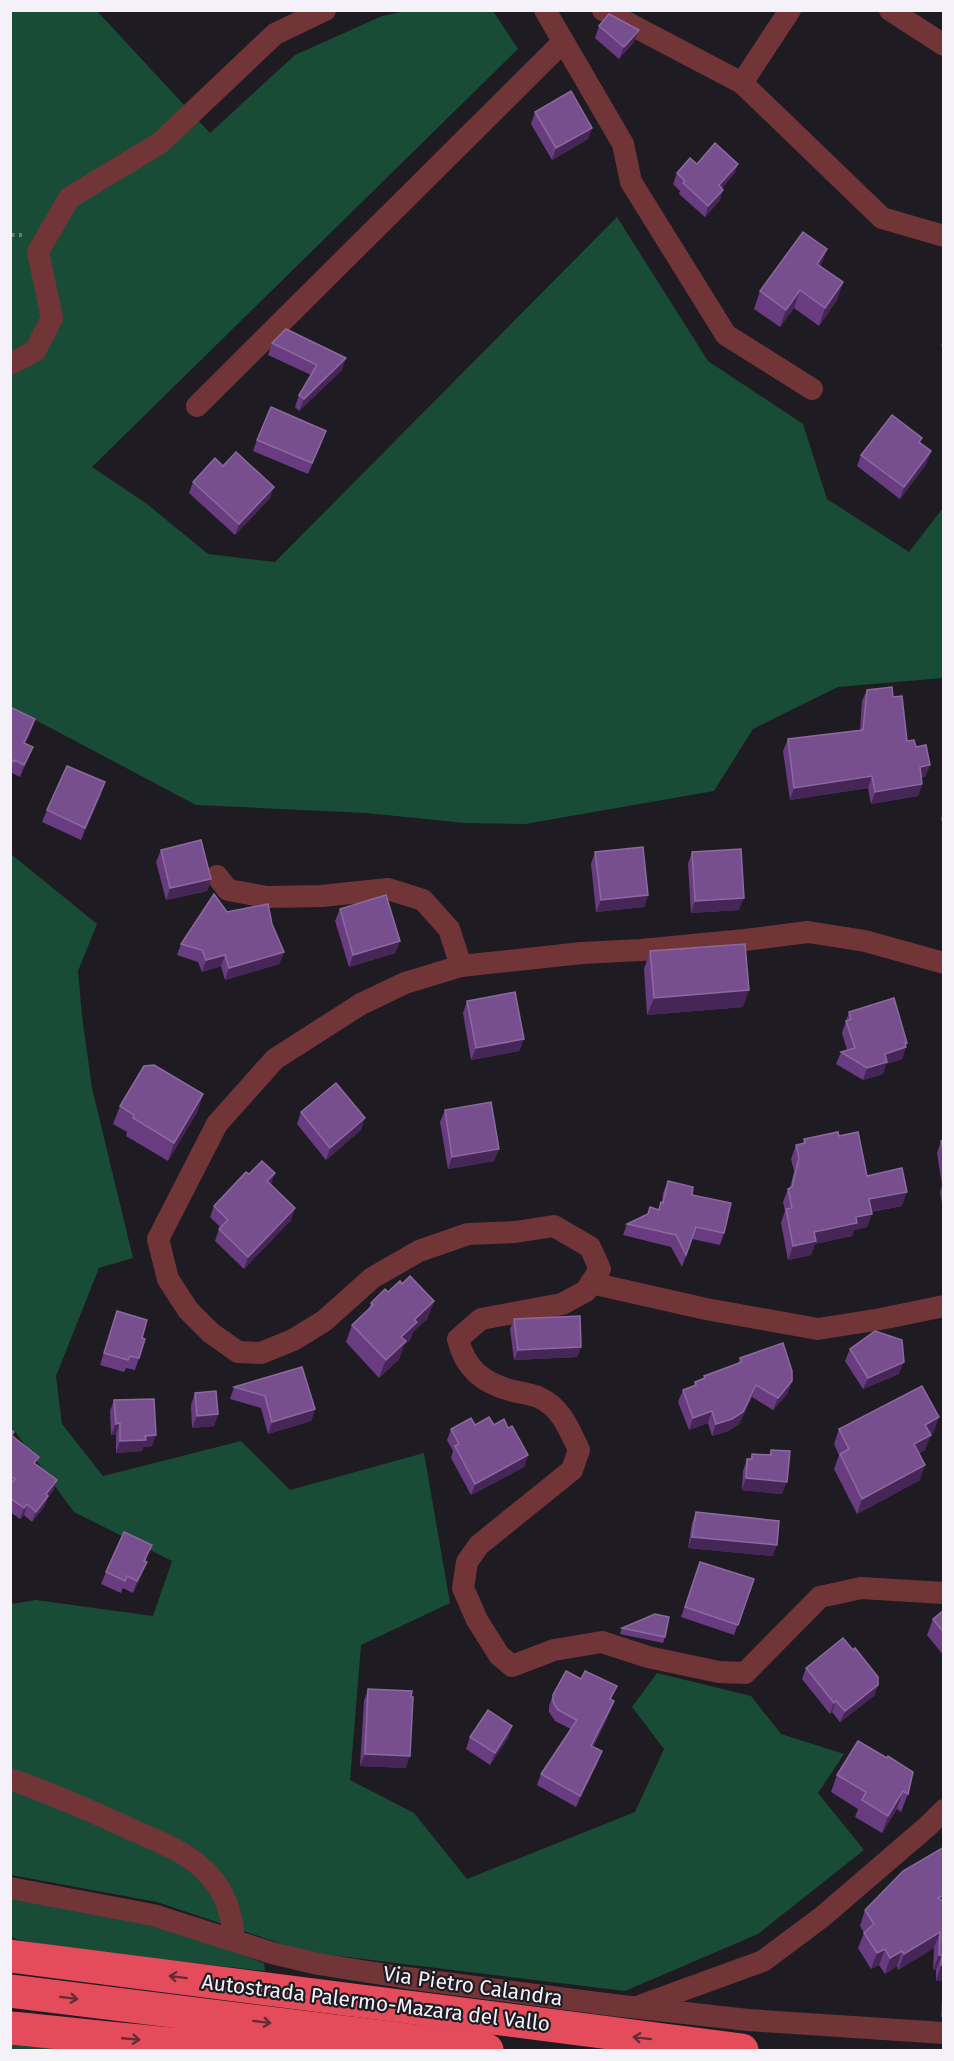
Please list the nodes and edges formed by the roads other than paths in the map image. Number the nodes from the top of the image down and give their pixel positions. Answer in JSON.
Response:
{"nodes":[{"id":1,"x":325,"y":10,"type":"edge"},
{"id":2,"x":545,"y":10,"type":"edge"},
{"id":3,"x":603,"y":10,"type":"edge"},
{"id":4,"x":790,"y":10,"type":"edge"},
{"id":5,"x":890,"y":10,"type":"edge"},
{"id":6,"x":563,"y":42,"type":"junction"},
{"id":7,"x":944,"y":45,"type":"edge"},
{"id":8,"x":742,"y":83,"type":"junction"},
{"id":9,"x":944,"y":236,"type":"edge"},
{"id":10,"x":10,"y":364,"type":"edge"},
{"id":11,"x":812,"y":389,"type":"dead end"},
{"id":12,"x":197,"y":406,"type":"dead end"},
{"id":13,"x":217,"y":876,"type":"dead end"},
{"id":14,"x":944,"y":963,"type":"edge"},
{"id":15,"x":461,"y":966,"type":"junction"},
{"id":16,"x":591,"y":1282,"type":"junction"},
{"id":17,"x":944,"y":1306,"type":"edge"},
{"id":18,"x":944,"y":1593,"type":"edge"},
{"id":19,"x":10,"y":1779,"type":"edge"},
{"id":20,"x":944,"y":1810,"type":"edge"},
{"id":21,"x":10,"y":1888,"type":"edge"},
{"id":22,"x":234,"y":1940,"type":"junction"},
{"id":23,"x":10,"y":1950,"type":"edge"},
{"id":24,"x":10,"y":1956,"type":"edge"},
{"id":25,"x":54,"y":1961,"type":"junction"},
{"id":26,"x":10,"y":1991,"type":"edge"},
{"id":27,"x":635,"y":2007,"type":"junction"},
{"id":28,"x":10,"y":2028,"type":"edge"},
{"id":29,"x":944,"y":2033,"type":"edge"},
{"id":30,"x":426,"y":2043,"type":"junction"},
{"id":31,"x":487,"y":2050,"type":"edge"},
{"id":32,"x":742,"y":2050,"type":"edge"}],
"edges":[{"from":1,"to":10,"type":"street"},
{"from":2,"to":6,"type":"street"},
{"from":3,"to":8,"type":"street"},
{"from":4,"to":8,"type":"street"},
{"from":5,"to":7,"type":"street"},
{"from":6,"to":11,"type":"street"},
{"from":6,"to":12,"type":"street"},
{"from":8,"to":9,"type":"street"},
{"from":13,"to":15,"type":"street"},
{"from":14,"to":15,"type":"street"},
{"from":15,"to":16,"type":"street"},
{"from":16,"to":17,"type":"street"},
{"from":16,"to":18,"type":"street"},
{"from":19,"to":22,"type":"street"},
{"from":20,"to":27,"type":"street"},
{"from":21,"to":22,"type":"street","name":"Via Pietro Calandra"},
{"from":22,"to":27,"type":"street","name":"Via Pietro Calandra"},
{"from":23,"to":25,"type":"highway"},
{"from":24,"to":25,"type":"highway","name":"Autostrada Palermo-Mazara del Vallo"},
{"from":32,"to":25,"type":"highway","name":"Autostrada Palermo-Mazara del Vallo","one_way":true},
{"from":26,"to":30,"type":"highway","name":"Autostrada Palermo-Mazara del Vallo","one_way":true},
{"from":27,"to":29,"type":"street","name":"Via Pietro Calandra"},
{"from":28,"to":30,"type":"highway","one_way":true},
{"from":30,"to":31,"type":"highway","name":"Autostrada Palermo-Mazara del Vallo"}]}
